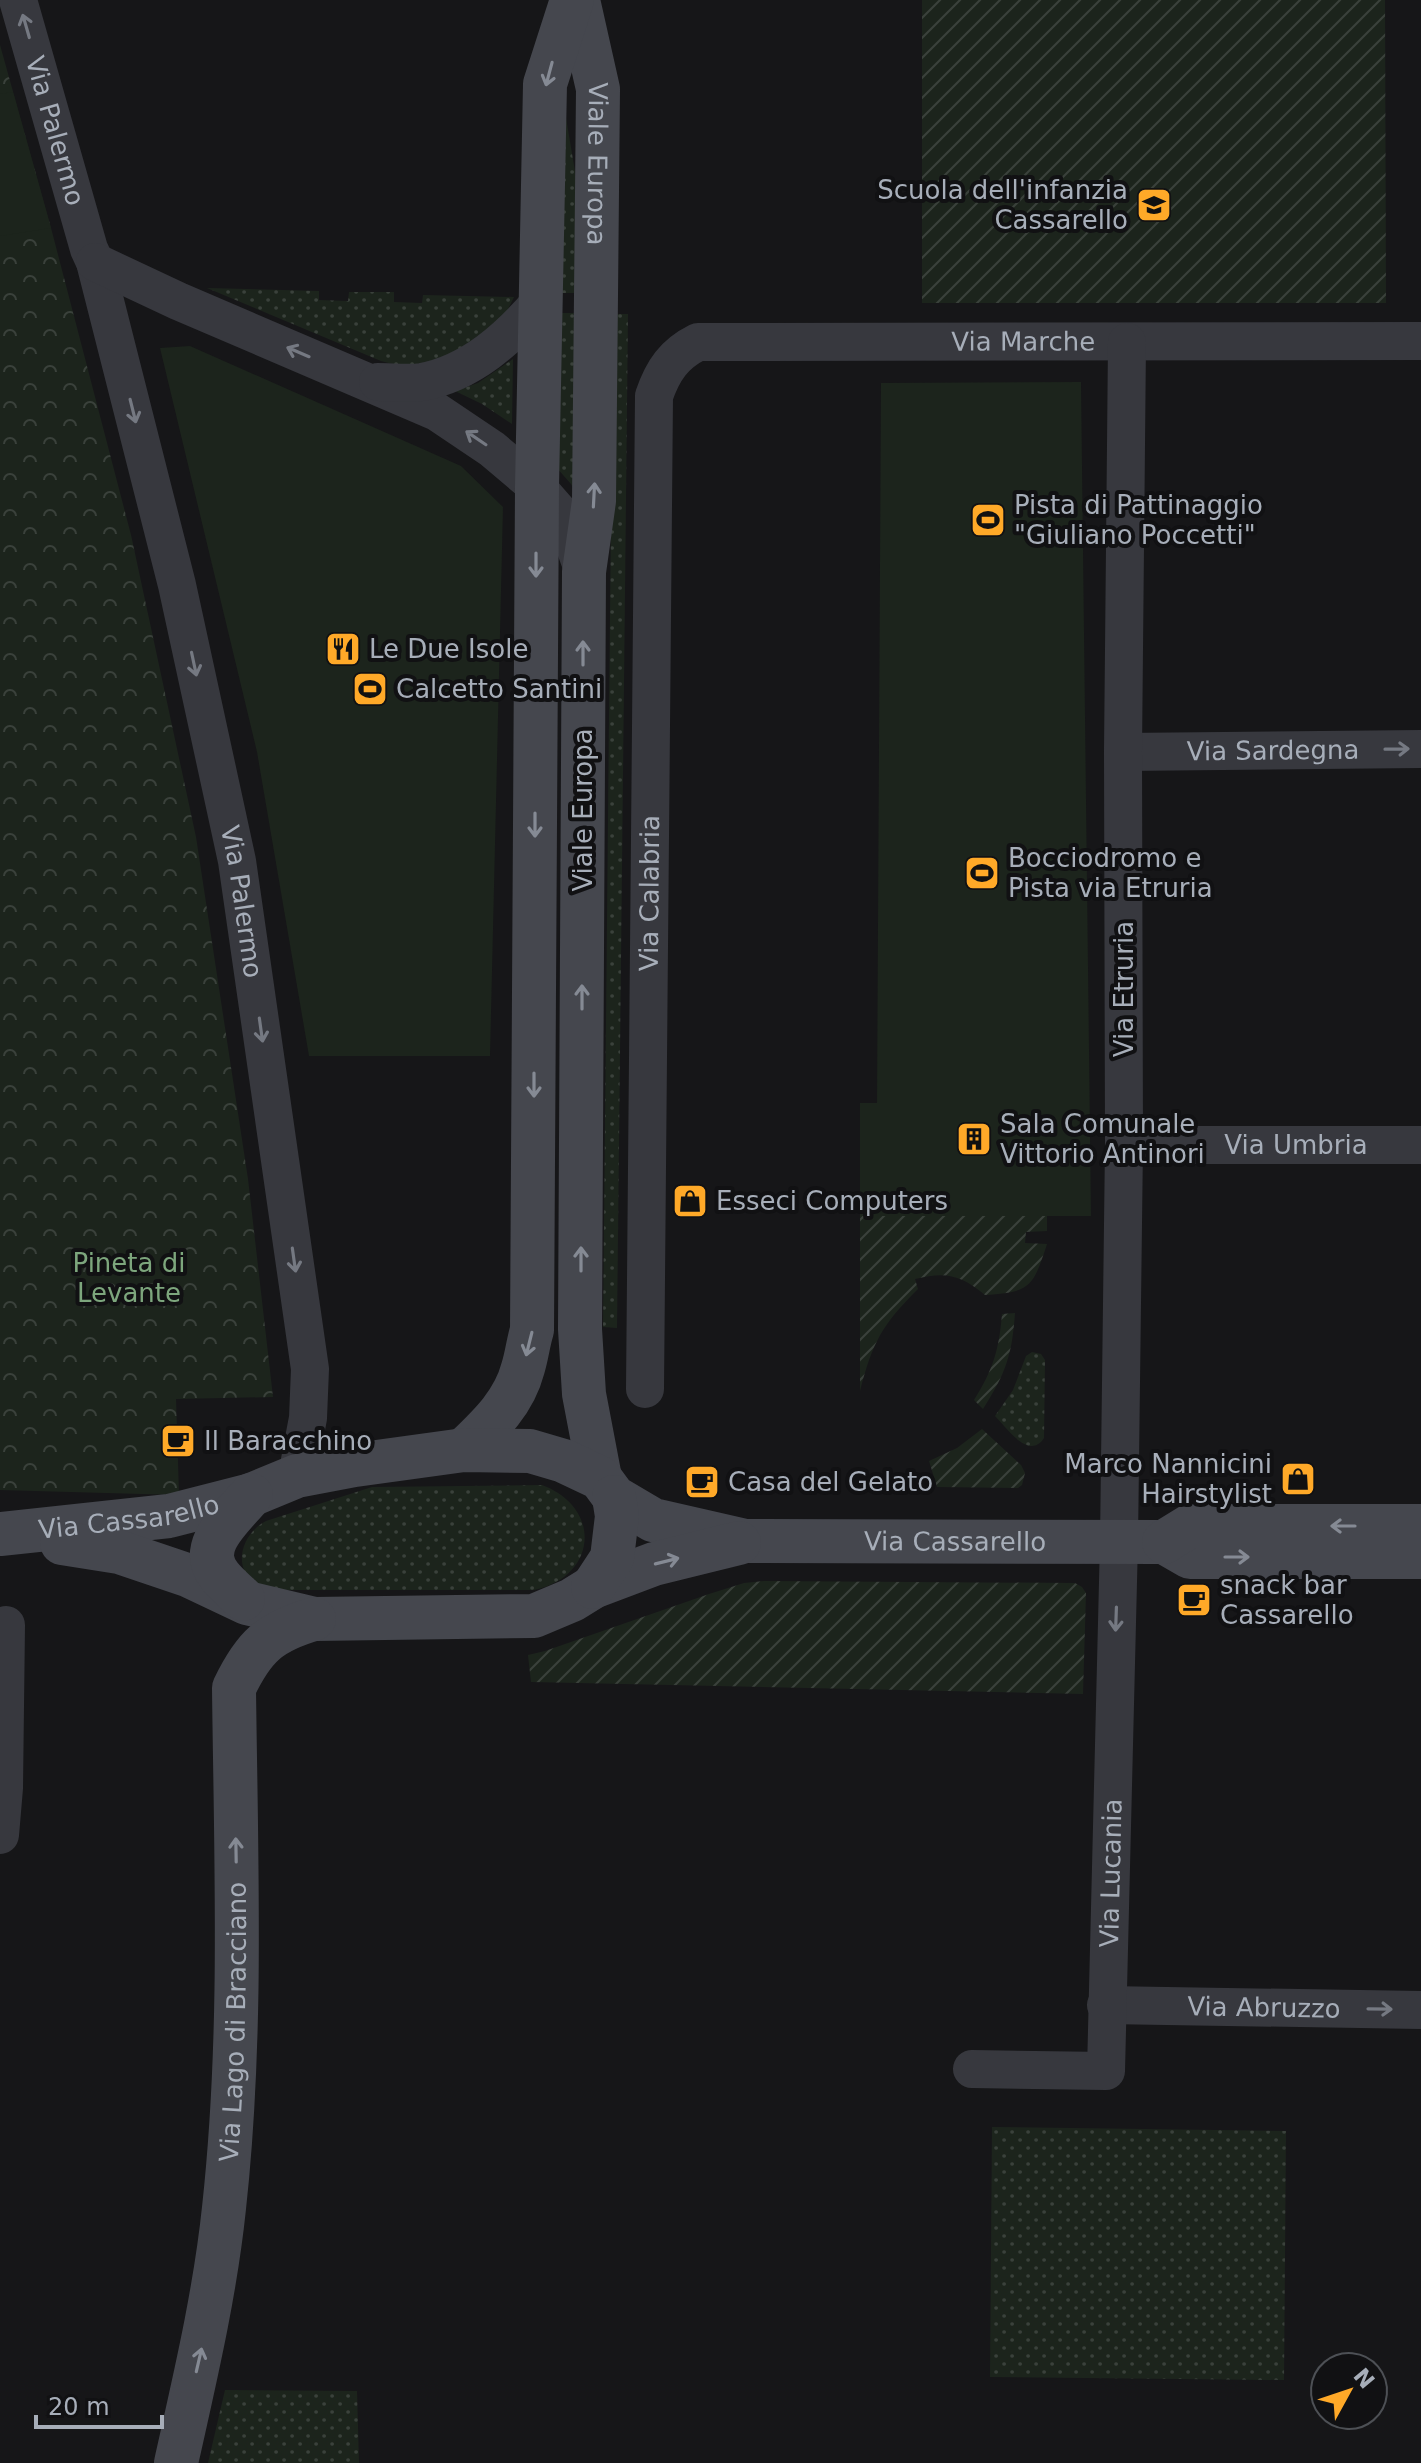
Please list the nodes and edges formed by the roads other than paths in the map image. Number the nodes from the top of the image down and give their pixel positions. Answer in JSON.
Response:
{"nodes":[{"id":1,"x":18,"y":0,"type":"edge"},
{"id":2,"x":572,"y":0,"type":"edge"},
{"id":3,"x":578,"y":0,"type":"edge"},
{"id":4,"x":95,"y":262,"type":"junction"},
{"id":5,"x":178,"y":301,"type":"junction"},
{"id":6,"x":540,"y":302,"type":"junction"},
{"id":7,"x":113,"y":336,"type":"junction"},
{"id":8,"x":1421,"y":341,"type":"edge"},
{"id":9,"x":1127,"y":342,"type":"junction"},
{"id":10,"x":370,"y":382,"type":"junction"},
{"id":11,"x":654,"y":396,"type":"joint"},
{"id":12,"x":537,"y":487,"type":"junction"},
{"id":13,"x":584,"y":572,"type":"junction"},
{"id":14,"x":1421,"y":749,"type":"edge"},
{"id":15,"x":1123,"y":752,"type":"junction"},
{"id":16,"x":1124,"y":1145,"type":"junction"},
{"id":17,"x":1421,"y":1145,"type":"edge"},
{"id":18,"x":645,"y":1389,"type":"dead end"},
{"id":19,"x":464,"y":1450,"type":"junction"},
{"id":20,"x":297,"y":1476,"type":"junction"},
{"id":21,"x":607,"y":1488,"type":"junction"},
{"id":22,"x":251,"y":1495,"type":"junction"},
{"id":23,"x":1421,"y":1526,"type":"edge"},
{"id":24,"x":4,"y":1534,"type":"edge"},
{"id":25,"x":745,"y":1541,"type":"junction"},
{"id":26,"x":1119,"y":1541,"type":"junction"},
{"id":27,"x":1164,"y":1542,"type":"junction"},
{"id":28,"x":1421,"y":1557,"type":"edge"},
{"id":29,"x":593,"y":1587,"type":"junction"},
{"id":30,"x":247,"y":1603,"type":"junction"},
{"id":31,"x":314,"y":1619,"type":"junction"},
{"id":32,"x":6,"y":1625,"type":"dead end"},
{"id":33,"x":0,"y":1835,"type":"edge"},
{"id":34,"x":1106,"y":2005,"type":"junction"},
{"id":35,"x":1421,"y":2010,"type":"edge"},
{"id":36,"x":972,"y":2069,"type":"dead end"},
{"id":37,"x":176,"y":2463,"type":"edge"}],
"edges":[{"from":4,"to":1,"type":"street","name":"Via Palermo","one_way":true},
{"from":2,"to":6,"type":"main road","name":"Viale Europa","one_way":true},
{"from":13,"to":3,"type":"main road","name":"Viale Europa","one_way":true},
{"from":4,"to":5,"type":"street"},
{"from":4,"to":7,"type":"street","name":"Via Palermo"},
{"from":5,"to":7,"type":"street"},
{"from":10,"to":5,"type":"street","one_way":true},
{"from":6,"to":10,"type":"street"},
{"from":6,"to":12,"type":"main road","name":"Viale Europa"},
{"from":7,"to":20,"type":"street","name":"Via Palermo","one_way":true},
{"from":8,"to":9,"type":"street","name":"Via Marche"},
{"from":9,"to":11,"type":"street","name":"Via Marche"},
{"from":9,"to":15,"type":"street","name":"Via Etruria"},
{"from":12,"to":10,"type":"street","one_way":true},
{"from":11,"to":18,"type":"street","name":"Via Calabria"},
{"from":12,"to":13,"type":"street"},
{"from":12,"to":19,"type":"main road","name":"Viale Europa","one_way":true},
{"from":21,"to":13,"type":"main road","name":"Viale Europa","one_way":true},
{"from":15,"to":14,"type":"street","name":"Via Sardegna","one_way":true},
{"from":15,"to":16,"type":"street","name":"Via Etruria"},
{"from":16,"to":17,"type":"street","name":"Via Umbria"},
{"from":16,"to":26,"type":"street","name":"Via Etruria"},
{"from":19,"to":20,"type":"main road","name":"Via Cassarello"},
{"from":19,"to":21,"type":"main road","name":"Via Cassarello"},
{"from":20,"to":22,"type":"main road","name":"Via Cassarello"},
{"from":21,"to":25,"type":"main road","name":"Via Cassarello"},
{"from":21,"to":29,"type":"main road"},
{"from":22,"to":24,"type":"main road","name":"Via Cassarello"},
{"from":22,"to":30,"type":"main road","name":"Via Cassarello"},
{"from":23,"to":27,"type":"main road","name":"Via Cassarello","one_way":true},
{"from":24,"to":30,"type":"main road","name":"Via Cassarello"},
{"from":25,"to":26,"type":"main road","name":"Via Cassarello"},
{"from":29,"to":25,"type":"main road","name":"Via Cassarello","one_way":true},
{"from":26,"to":27,"type":"main road","name":"Via Cassarello"},
{"from":26,"to":34,"type":"street","name":"Via Lucania","one_way":true},
{"from":27,"to":28,"type":"main road","name":"Via Cassarello","one_way":true},
{"from":29,"to":31,"type":"main road","name":"Via Cassarello"},
{"from":30,"to":31,"type":"main road","name":"Via Cassarello"},
{"from":37,"to":31,"type":"main road","name":"Via Lago di Bracciano","one_way":true},
{"from":32,"to":33,"type":"street"},
{"from":34,"to":35,"type":"street","name":"Via Abruzzo","one_way":true},
{"from":34,"to":36,"type":"street","name":"Via Lucania"}]}
